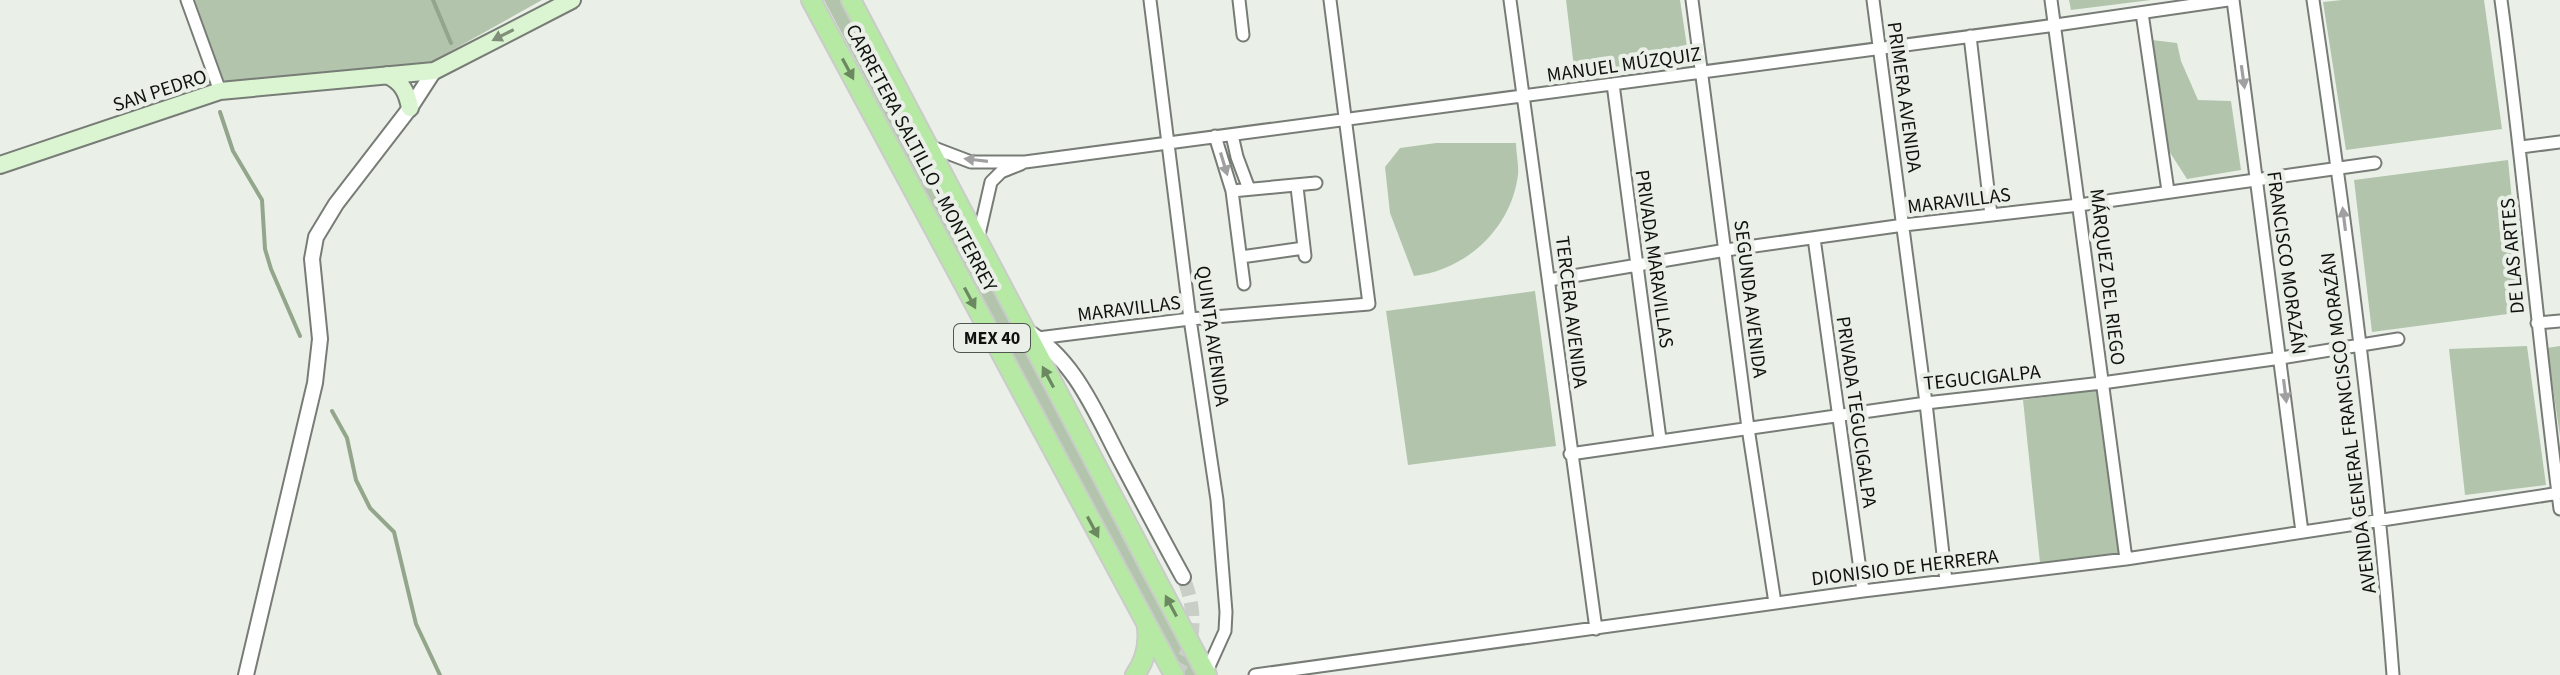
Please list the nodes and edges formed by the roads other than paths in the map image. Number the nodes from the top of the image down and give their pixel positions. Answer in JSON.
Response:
{"nodes":[{"id":1,"x":187,"y":0,"type":"edge"},
{"id":2,"x":572,"y":0,"type":"edge"},
{"id":3,"x":811,"y":0,"type":"edge"},
{"id":4,"x":851,"y":0,"type":"edge"},
{"id":5,"x":1150,"y":0,"type":"edge"},
{"id":6,"x":1239,"y":0,"type":"edge"},
{"id":7,"x":1330,"y":0,"type":"edge"},
{"id":8,"x":1510,"y":0,"type":"edge"},
{"id":9,"x":1692,"y":0,"type":"edge"},
{"id":10,"x":1873,"y":0,"type":"edge"},
{"id":11,"x":2051,"y":0,"type":"edge"},
{"id":12,"x":2230,"y":0,"type":"edge"},
{"id":13,"x":2313,"y":0,"type":"edge"},
{"id":14,"x":2501,"y":0,"type":"edge"},
{"id":15,"x":2142,"y":13,"type":"junction"},
{"id":16,"x":2056,"y":25,"type":"junction"},
{"id":17,"x":1243,"y":35,"type":"dead end"},
{"id":18,"x":1970,"y":36,"type":"junction"},
{"id":19,"x":1878,"y":48,"type":"junction"},
{"id":20,"x":434,"y":71,"type":"junction"},
{"id":21,"x":1701,"y":73,"type":"junction"},
{"id":22,"x":387,"y":75,"type":"junction"},
{"id":23,"x":1613,"y":84,"type":"junction"},
{"id":24,"x":220,"y":91,"type":"junction"},
{"id":25,"x":1522,"y":97,"type":"junction"},
{"id":26,"x":410,"y":108,"type":"junction"},
{"id":27,"x":1344,"y":120,"type":"junction"},
{"id":28,"x":1232,"y":135,"type":"junction"},
{"id":29,"x":1215,"y":136,"type":"junction"},
{"id":30,"x":1169,"y":142,"type":"junction"},
{"id":31,"x":2560,"y":142,"type":"edge"},
{"id":32,"x":929,"y":146,"type":"junction"},
{"id":33,"x":2521,"y":147,"type":"junction"},
{"id":34,"x":1025,"y":162,"type":"junction"},
{"id":35,"x":2375,"y":163,"type":"dead end"},
{"id":36,"x":0,"y":165,"type":"edge"},
{"id":37,"x":2337,"y":168,"type":"junction"},
{"id":38,"x":2256,"y":180,"type":"junction"},
{"id":39,"x":1316,"y":183,"type":"dead end"},
{"id":40,"x":1297,"y":187,"type":"junction"},
{"id":41,"x":1249,"y":189,"type":"junction"},
{"id":42,"x":1232,"y":191,"type":"junction"},
{"id":43,"x":2168,"y":191,"type":"junction"},
{"id":44,"x":2079,"y":205,"type":"junction"},
{"id":45,"x":1991,"y":215,"type":"junction"},
{"id":46,"x":1904,"y":225,"type":"junction"},
{"id":47,"x":1814,"y":238,"type":"junction"},
{"id":48,"x":978,"y":239,"type":"junction"},
{"id":49,"x":1726,"y":250,"type":"junction"},
{"id":50,"x":1241,"y":257,"type":"junction"},
{"id":51,"x":1637,"y":265,"type":"junction"},
{"id":52,"x":1549,"y":280,"type":"junction"},
{"id":53,"x":1244,"y":284,"type":"dead end"},
{"id":54,"x":1190,"y":319,"type":"junction"},
{"id":55,"x":2560,"y":321,"type":"edge"},
{"id":56,"x":2537,"y":323,"type":"junction"},
{"id":57,"x":1031,"y":334,"type":"junction"},
{"id":58,"x":2398,"y":339,"type":"dead end"},
{"id":59,"x":2359,"y":344,"type":"junction"},
{"id":60,"x":2281,"y":358,"type":"junction"},
{"id":61,"x":2102,"y":383,"type":"junction"},
{"id":62,"x":1926,"y":403,"type":"junction"},
{"id":63,"x":1837,"y":415,"type":"junction"},
{"id":64,"x":1748,"y":428,"type":"junction"},
{"id":65,"x":1660,"y":439,"type":"junction"},
{"id":66,"x":1570,"y":454,"type":"junction"},
{"id":67,"x":2559,"y":493,"type":"edge"},
{"id":68,"x":2560,"y":509,"type":"edge"},
{"id":69,"x":2380,"y":519,"type":"junction"},
{"id":70,"x":2302,"y":532,"type":"junction"},
{"id":71,"x":2126,"y":559,"type":"junction"},
{"id":72,"x":1183,"y":577,"type":"tunnel mouth"},
{"id":73,"x":1946,"y":581,"type":"junction"},
{"id":74,"x":1863,"y":591,"type":"junction"},
{"id":75,"x":1775,"y":603,"type":"junction"},
{"id":76,"x":1145,"y":622,"type":"junction"},
{"id":77,"x":1596,"y":629,"type":"junction"},
{"id":78,"x":1207,"y":674,"type":"edge"},
{"id":79,"x":246,"y":675,"type":"edge"},
{"id":80,"x":1135,"y":675,"type":"edge"},
{"id":81,"x":1174,"y":675,"type":"edge"},
{"id":82,"x":1255,"y":675,"type":"edge"},
{"id":83,"x":2393,"y":675,"type":"edge"}],
"edges":[{"from":1,"to":24,"type":"street"},
{"from":2,"to":20,"type":"main road","one_way":true},
{"from":3,"to":76,"type":"main road","name":"CARRETERA SALTILLO - MONTERREY","number":"MEX 40","one_way":true},
{"from":4,"to":32,"type":"main road","name":"CARRETERA SALTILLO - MONTERREY","number":"MEX 40"},
{"from":5,"to":30,"type":"street","name":"QUINTA AVENIDA"},
{"from":6,"to":17,"type":"street"},
{"from":7,"to":27,"type":"street"},
{"from":8,"to":25,"type":"street","name":"TERCERA AVENIDA"},
{"from":9,"to":21,"type":"street","name":"SEGUNDA AVENIDA"},
{"from":10,"to":19,"type":"street","name":"PRIMERA AVENIDA"},
{"from":11,"to":16,"type":"street","name":"MÁRQUEZ DEL RIEGO"},
{"from":12,"to":15,"type":"street","name":"MANUEL MÚZQUIZ"},
{"from":12,"to":38,"type":"street","name":"FRANCISCO MORAZÁN","one_way":true},
{"from":13,"to":37,"type":"street"},
{"from":14,"to":33,"type":"street","name":"DE LAS ARTES"},
{"from":15,"to":16,"type":"street","name":"MANUEL MÚZQUIZ"},
{"from":15,"to":43,"type":"street"},
{"from":16,"to":18,"type":"street","name":"MANUEL MÚZQUIZ"},
{"from":16,"to":44,"type":"street","name":"MÁRQUEZ DEL RIEGO"},
{"from":18,"to":19,"type":"street","name":"MANUEL MÚZQUIZ"},
{"from":18,"to":45,"type":"street"},
{"from":19,"to":21,"type":"street","name":"MANUEL MÚZQUIZ"},
{"from":19,"to":46,"type":"street","name":"PRIMERA AVENIDA"},
{"from":20,"to":22,"type":"main road","name":"SAN PEDRO"},
{"from":20,"to":26,"type":"street"},
{"from":21,"to":23,"type":"street","name":"MANUEL MÚZQUIZ"},
{"from":21,"to":49,"type":"street","name":"SEGUNDA AVENIDA"},
{"from":22,"to":24,"type":"main road","name":"SAN PEDRO"},
{"from":22,"to":26,"type":"main road"},
{"from":23,"to":25,"type":"street","name":"MANUEL MÚZQUIZ"},
{"from":23,"to":51,"type":"street","name":"PRIVADA MARAVILLAS"},
{"from":24,"to":36,"type":"main road","name":"SAN PEDRO"},
{"from":25,"to":27,"type":"street","name":"MANUEL MÚZQUIZ"},
{"from":25,"to":52,"type":"street","name":"TERCERA AVENIDA"},
{"from":26,"to":79,"type":"street"},
{"from":27,"to":28,"type":"street","name":"MANUEL MÚZQUIZ"},
{"from":27,"to":54,"type":"street","name":"MARAVILLAS"},
{"from":28,"to":29,"type":"street","name":"MANUEL MÚZQUIZ"},
{"from":28,"to":41,"type":"street"},
{"from":29,"to":30,"type":"street","name":"MANUEL MÚZQUIZ"},
{"from":29,"to":42,"type":"street","one_way":true},
{"from":30,"to":34,"type":"street","name":"MANUEL MÚZQUIZ"},
{"from":30,"to":54,"type":"street","name":"QUINTA AVENIDA"},
{"from":31,"to":33,"type":"street"},
{"from":34,"to":32,"type":"street","name":"MANUEL MÚZQUIZ","one_way":true},
{"from":32,"to":48,"type":"main road","name":"CARRETERA SALTILLO - MONTERREY","number":"MEX 40"},
{"from":33,"to":56,"type":"street","name":"DE LAS ARTES"},
{"from":34,"to":48,"type":"street","name":"MANUEL MÚZQUIZ"},
{"from":35,"to":37,"type":"street","name":"MARAVILLAS"},
{"from":37,"to":38,"type":"street","name":"MARAVILLAS"},
{"from":59,"to":37,"type":"street","name":"AVENIDA GENERAL FRANCISCO MORAZÁN","one_way":true},
{"from":38,"to":43,"type":"street","name":"MARAVILLAS"},
{"from":38,"to":60,"type":"street","name":"FRANCISCO MORAZÁN"},
{"from":39,"to":40,"type":"street"},
{"from":40,"to":41,"type":"street"},
{"from":40,"to":50,"type":"street"},
{"from":41,"to":42,"type":"street"},
{"from":42,"to":50,"type":"street"},
{"from":43,"to":44,"type":"street","name":"MARAVILLAS"},
{"from":44,"to":45,"type":"street","name":"MARAVILLAS"},
{"from":44,"to":61,"type":"street","name":"MÁRQUEZ DEL RIEGO"},
{"from":45,"to":46,"type":"street","name":"MARAVILLAS"},
{"from":46,"to":47,"type":"street","name":"MARAVILLAS"},
{"from":46,"to":62,"type":"street","name":"PRIMERA AVENIDA"},
{"from":47,"to":49,"type":"street","name":"MARAVILLAS"},
{"from":47,"to":63,"type":"street","name":"PRIVADA TEGUCIGALPA"},
{"from":48,"to":57,"type":"main road","name":"CARRETERA SALTILLO - MONTERREY","number":"MEX 40"},
{"from":49,"to":51,"type":"street","name":"MARAVILLAS"},
{"from":49,"to":64,"type":"street","name":"SEGUNDA AVENIDA"},
{"from":50,"to":53,"type":"street"},
{"from":51,"to":52,"type":"street","name":"MARAVILLAS"},
{"from":51,"to":65,"type":"street","name":"PRIVADA MARAVILLAS"},
{"from":52,"to":66,"type":"street","name":"TERCERA AVENIDA"},
{"from":54,"to":57,"type":"street","name":"MARAVILLAS"},
{"from":54,"to":78,"type":"street","name":"QUINTA AVENIDA"},
{"from":55,"to":56,"type":"street"},
{"from":56,"to":67,"type":"street","name":"DE LAS ARTES"},
{"from":57,"to":72,"type":"street"},
{"from":78,"to":57,"type":"main road","name":"CARRETERA SALTILLO - MONTERREY","number":"MEX 40","one_way":true},
{"from":58,"to":59,"type":"street","name":"TEGUCIGALPA"},
{"from":59,"to":60,"type":"street","name":"TEGUCIGALPA"},
{"from":59,"to":69,"type":"street","name":"AVENIDA GENERAL FRANCISCO MORAZÁN"},
{"from":60,"to":61,"type":"street","name":"TEGUCIGALPA"},
{"from":60,"to":70,"type":"street","name":"FRANCISCO MORAZÁN","one_way":true},
{"from":61,"to":62,"type":"street","name":"TEGUCIGALPA"},
{"from":61,"to":71,"type":"street","name":"MÁRQUEZ DEL RIEGO"},
{"from":62,"to":63,"type":"street","name":"TEGUCIGALPA"},
{"from":62,"to":73,"type":"street","name":"PRIMERA AVENIDA"},
{"from":63,"to":64,"type":"street","name":"TEGUCIGALPA"},
{"from":63,"to":74,"type":"street","name":"PRIVADA TEGUCIGALPA"},
{"from":64,"to":65,"type":"street","name":"TEGUCIGALPA"},
{"from":64,"to":75,"type":"street","name":"SEGUNDA AVENIDA"},
{"from":65,"to":66,"type":"street","name":"TEGUCIGALPA"},
{"from":66,"to":77,"type":"street","name":"TERCERA AVENIDA"},
{"from":67,"to":68,"type":"street","name":"DE LAS ARTES"},
{"from":67,"to":69,"type":"street","name":"DIONISIO DE HERRERA"},
{"from":69,"to":70,"type":"street","name":"DIONISIO DE HERRERA"},
{"from":69,"to":83,"type":"street","name":"AVENIDA GENERAL FRANCISCO MORAZÁN"},
{"from":70,"to":71,"type":"street","name":"DIONISIO DE HERRERA"},
{"from":71,"to":73,"type":"street","name":"DIONISIO DE HERRERA"},
{"from":73,"to":74,"type":"street","name":"DIONISIO DE HERRERA"},
{"from":74,"to":75,"type":"street","name":"DIONISIO DE HERRERA"},
{"from":75,"to":77,"type":"street","name":"DIONISIO DE HERRERA"},
{"from":76,"to":80,"type":"main road"},
{"from":76,"to":81,"type":"main road","name":"CARRETERA SALTILLO - MONTERREY","number":"MEX 40"},
{"from":77,"to":82,"type":"street","name":"DIONISIO DE HERRERA"}]}
